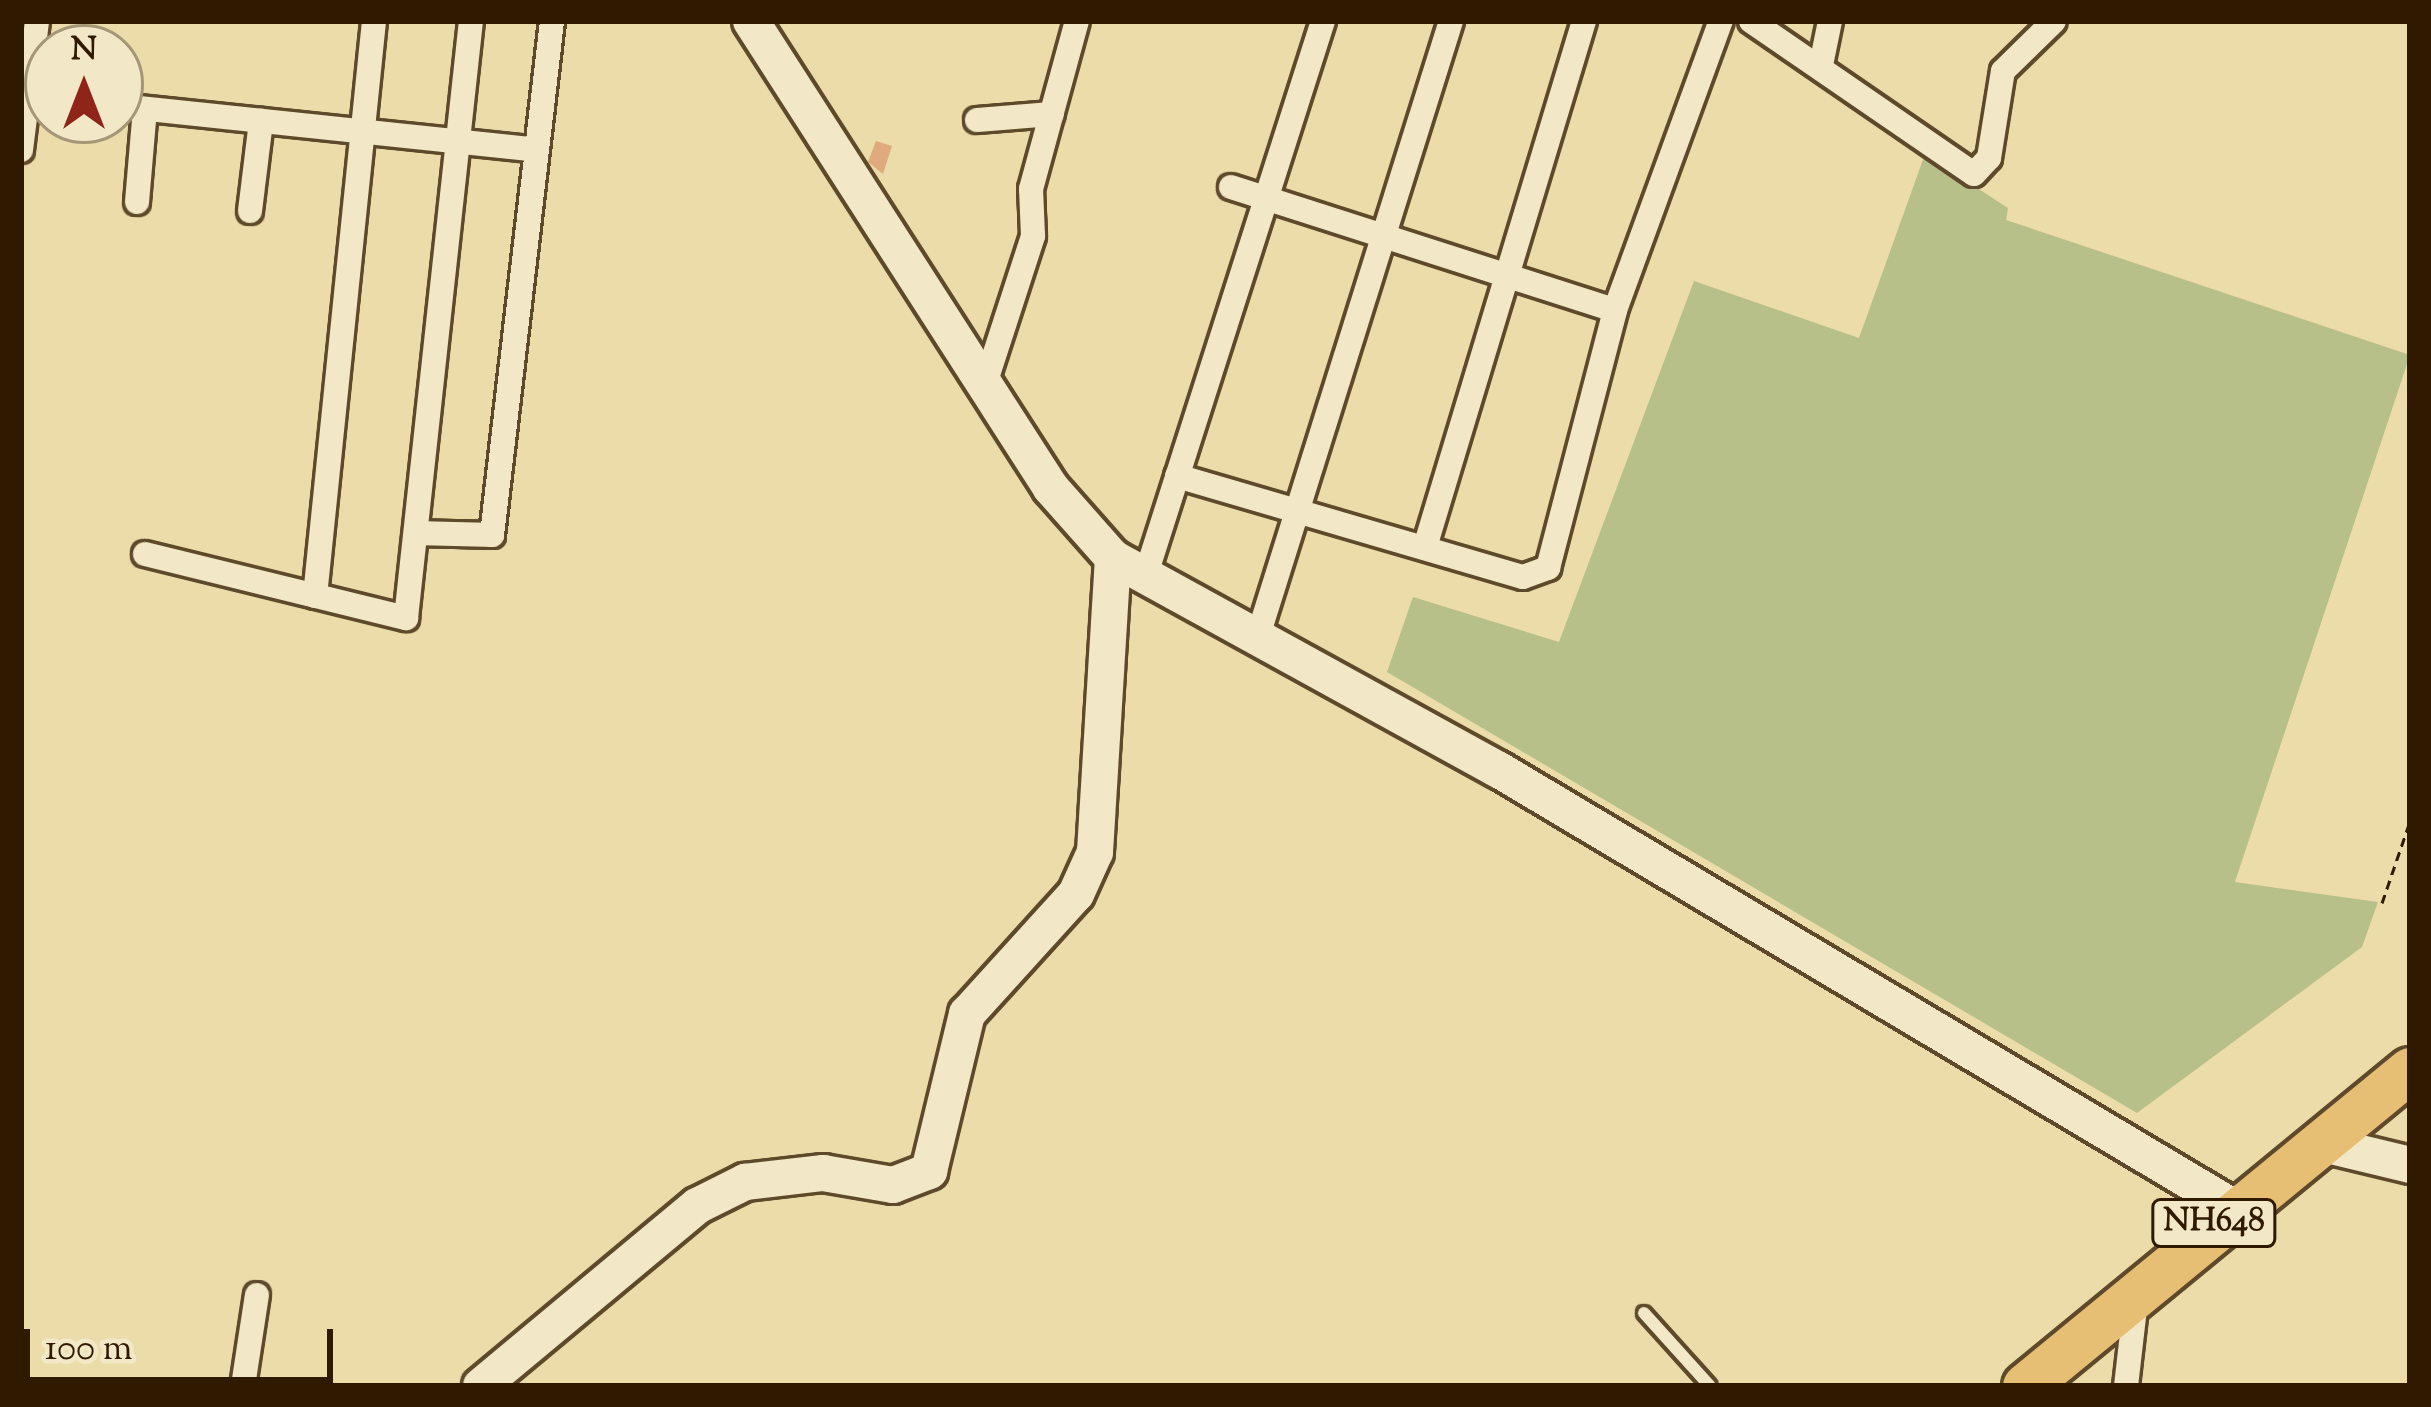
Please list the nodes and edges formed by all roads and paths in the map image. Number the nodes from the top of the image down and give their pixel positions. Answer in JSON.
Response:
{"nodes":[{"id":1,"x":374,"y":21,"type":"edge"},
{"id":2,"x":471,"y":21,"type":"edge"},
{"id":3,"x":751,"y":21,"type":"edge"},
{"id":4,"x":1077,"y":21,"type":"edge"},
{"id":5,"x":1323,"y":21,"type":"edge"},
{"id":6,"x":1451,"y":21,"type":"edge"},
{"id":7,"x":1584,"y":21,"type":"edge"},
{"id":8,"x":1721,"y":21,"type":"edge"},
{"id":9,"x":1751,"y":21,"type":"edge"},
{"id":10,"x":1830,"y":21,"type":"edge"},
{"id":11,"x":2054,"y":21,"type":"edge"},
{"id":12,"x":544,"y":22,"type":"edge"},
{"id":13,"x":1821,"y":64,"type":"junction"},
{"id":14,"x":144,"y":108,"type":"edge"},
{"id":15,"x":1052,"y":114,"type":"junction"},
{"id":16,"x":977,"y":120,"type":"dead end"},
{"id":17,"x":261,"y":121,"type":"junction"},
{"id":18,"x":363,"y":132,"type":"junction"},
{"id":19,"x":458,"y":142,"type":"junction"},
{"id":20,"x":134,"y":144,"type":"edge"},
{"id":21,"x":537,"y":150,"type":"junction"},
{"id":22,"x":1231,"y":187,"type":"dead end"},
{"id":23,"x":1266,"y":198,"type":"junction"},
{"id":24,"x":137,"y":202,"type":"dead end"},
{"id":25,"x":250,"y":211,"type":"dead end"},
{"id":26,"x":1382,"y":235,"type":"junction"},
{"id":27,"x":1503,"y":274,"type":"junction"},
{"id":28,"x":1615,"y":310,"type":"junction"},
{"id":29,"x":984,"y":387,"type":"junction"},
{"id":30,"x":1177,"y":476,"type":"junction"},
{"id":31,"x":1300,"y":511,"type":"junction"},
{"id":32,"x":417,"y":533,"type":"junction"},
{"id":33,"x":1425,"y":547,"type":"junction"},
{"id":34,"x":145,"y":554,"type":"dead end"},
{"id":35,"x":1113,"y":558,"type":"junction"},
{"id":36,"x":1146,"y":574,"type":"junction"},
{"id":37,"x":315,"y":596,"type":"junction"},
{"id":38,"x":1258,"y":635,"type":"junction"},
{"id":39,"x":2410,"y":821,"type":"edge"},
{"id":40,"x":2382,"y":903,"type":"dead end"},
{"id":41,"x":2410,"y":1070,"type":"edge"},
{"id":42,"x":2319,"y":1143,"type":"junction"},
{"id":43,"x":2410,"y":1165,"type":"edge"},
{"id":44,"x":2233,"y":1208,"type":"junction"},
{"id":45,"x":2137,"y":1288,"type":"junction"},
{"id":46,"x":257,"y":1295,"type":"dead end"},
{"id":47,"x":1644,"y":1312,"type":"dead end"},
{"id":48,"x":243,"y":1386,"type":"edge"},
{"id":49,"x":481,"y":1386,"type":"edge"},
{"id":50,"x":1710,"y":1386,"type":"edge"},
{"id":51,"x":2025,"y":1386,"type":"edge"},
{"id":52,"x":2126,"y":1386,"type":"edge"}],
"edges":[{"from":1,"to":18,"type":"street"},
{"from":2,"to":19,"type":"street"},
{"from":3,"to":29,"type":"street"},
{"from":4,"to":15,"type":"street"},
{"from":5,"to":23,"type":"street"},
{"from":6,"to":26,"type":"street"},
{"from":7,"to":27,"type":"street"},
{"from":8,"to":28,"type":"street"},
{"from":9,"to":13,"type":"street"},
{"from":10,"to":13,"type":"street"},
{"from":11,"to":13,"type":"street"},
{"from":12,"to":21,"type":"street"},
{"from":14,"to":17,"type":"street"},
{"from":15,"to":16,"type":"street"},
{"from":15,"to":29,"type":"street"},
{"from":17,"to":18,"type":"street"},
{"from":17,"to":25,"type":"street"},
{"from":18,"to":19,"type":"street"},
{"from":18,"to":37,"type":"street"},
{"from":19,"to":21,"type":"street"},
{"from":19,"to":32,"type":"street"},
{"from":20,"to":24,"type":"street"},
{"from":21,"to":32,"type":"street"},
{"from":22,"to":23,"type":"street"},
{"from":23,"to":26,"type":"street"},
{"from":23,"to":30,"type":"street"},
{"from":26,"to":27,"type":"street"},
{"from":26,"to":31,"type":"street"},
{"from":27,"to":28,"type":"street"},
{"from":27,"to":33,"type":"street"},
{"from":28,"to":33,"type":"street"},
{"from":29,"to":35,"type":"street"},
{"from":30,"to":31,"type":"street"},
{"from":30,"to":36,"type":"street"},
{"from":31,"to":33,"type":"street"},
{"from":31,"to":38,"type":"street"},
{"from":32,"to":37,"type":"street"},
{"from":34,"to":37,"type":"street"},
{"from":35,"to":36,"type":"street"},
{"from":35,"to":49,"type":"street"},
{"from":36,"to":38,"type":"street"},
{"from":38,"to":44,"type":"street"},
{"from":39,"to":40,"type":"path"},
{"from":41,"to":42,"type":"highway","number":"NH648"},
{"from":42,"to":43,"type":"street"},
{"from":42,"to":44,"type":"highway","number":"NH648"},
{"from":44,"to":45,"type":"highway","number":"NH648"},
{"from":45,"to":51,"type":"highway","number":"NH648"},
{"from":45,"to":52,"type":"street"},
{"from":46,"to":48,"type":"street"},
{"from":47,"to":50,"type":"lane"}]}
